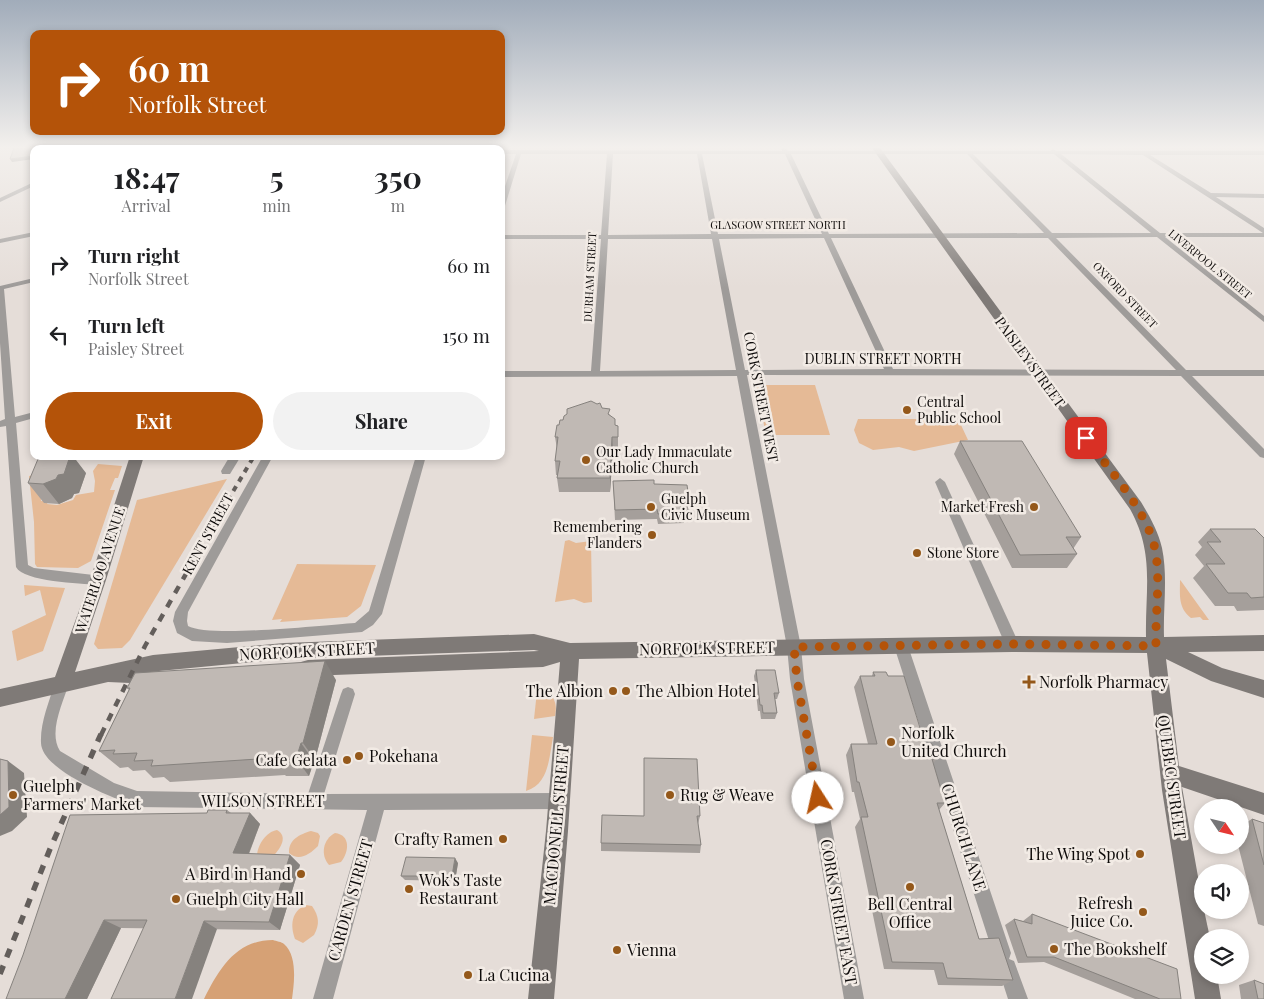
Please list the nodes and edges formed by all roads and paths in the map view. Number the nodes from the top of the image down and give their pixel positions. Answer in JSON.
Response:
{"nodes":[{"id":1,"x":12,"y":195,"type":"edge"},
{"id":2,"x":607,"y":195,"type":"edge"},
{"id":3,"x":708,"y":195,"type":"edge"},
{"id":4,"x":807,"y":195,"type":"edge"},
{"id":5,"x":909,"y":195,"type":"edge"},
{"id":6,"x":1010,"y":195,"type":"edge"},
{"id":7,"x":1108,"y":195,"type":"edge"},
{"id":8,"x":1212,"y":196,"type":"joint"},
{"id":9,"x":1264,"y":196,"type":"edge"},
{"id":10,"x":0,"y":200,"type":"edge"},
{"id":11,"x":1264,"y":231,"type":"edge"},
{"id":12,"x":30,"y":235,"type":"edge"},
{"id":13,"x":938,"y":235,"type":"junction"},
{"id":14,"x":1049,"y":235,"type":"junction"},
{"id":15,"x":1158,"y":235,"type":"junction"},
{"id":16,"x":1264,"y":235,"type":"edge"},
{"id":17,"x":716,"y":236,"type":"junction"},
{"id":18,"x":826,"y":236,"type":"junction"},
{"id":19,"x":505,"y":237,"type":"edge"},
{"id":20,"x":604,"y":237,"type":"junction"},
{"id":21,"x":0,"y":241,"type":"edge"},
{"id":22,"x":30,"y":281,"type":"edge"},
{"id":23,"x":0,"y":288,"type":"edge"},
{"id":24,"x":1264,"y":320,"type":"edge"},
{"id":25,"x":890,"y":372,"type":"junction"},
{"id":26,"x":595,"y":373,"type":"junction"},
{"id":27,"x":742,"y":373,"type":"junction"},
{"id":28,"x":1038,"y":373,"type":"junction"},
{"id":29,"x":1264,"y":373,"type":"edge"},
{"id":30,"x":505,"y":374,"type":"edge"},
{"id":31,"x":1184,"y":374,"type":"junction"},
{"id":32,"x":30,"y":416,"type":"edge"},
{"id":33,"x":5,"y":423,"type":"edge"},
{"id":34,"x":1264,"y":455,"type":"edge"},
{"id":35,"x":135,"y":460,"type":"edge"},
{"id":36,"x":233,"y":460,"type":"edge"},
{"id":37,"x":266,"y":460,"type":"edge"},
{"id":38,"x":420,"y":460,"type":"edge"},
{"id":39,"x":226,"y":471,"type":"dead end"},
{"id":40,"x":940,"y":482,"type":"dead end"},
{"id":41,"x":98,"y":580,"type":"junction"},
{"id":42,"x":1264,"y":643,"type":"edge"},
{"id":43,"x":1012,"y":644,"type":"junction"},
{"id":44,"x":901,"y":646,"type":"junction"},
{"id":45,"x":1156,"y":646,"type":"junction"},
{"id":46,"x":794,"y":647,"type":"junction"},
{"id":47,"x":570,"y":651,"type":"junction"},
{"id":48,"x":295,"y":668,"type":"edge"},
{"id":49,"x":275,"y":670,"type":"edge"},
{"id":50,"x":104,"y":673,"type":"junction"},
{"id":51,"x":62,"y":683,"type":"junction"},
{"id":52,"x":1264,"y":689,"type":"edge"},
{"id":53,"x":348,"y":694,"type":"dead end"},
{"id":54,"x":0,"y":698,"type":"edge"},
{"id":55,"x":1170,"y":773,"type":"junction"},
{"id":56,"x":378,"y":801,"type":"junction"},
{"id":57,"x":559,"y":801,"type":"junction"},
{"id":58,"x":312,"y":802,"type":"junction"},
{"id":59,"x":1264,"y":804,"type":"edge"},
{"id":60,"x":1196,"y":929,"type":"edge"},
{"id":61,"x":1206,"y":984,"type":"edge"},
{"id":62,"x":323,"y":999,"type":"edge"},
{"id":63,"x":541,"y":999,"type":"edge"},
{"id":64,"x":854,"y":999,"type":"edge"},
{"id":65,"x":1018,"y":999,"type":"edge"},
{"id":66,"x":1208,"y":999,"type":"edge"}],
"edges":[{"from":1,"to":10,"type":"street"},
{"from":2,"to":20,"type":"street","name":"DURHAM STREET"},
{"from":3,"to":17,"type":"street","name":"CORK STREET WEST"},
{"from":4,"to":18,"type":"street"},
{"from":5,"to":13,"type":"main road","name":"PAISLEY STREET"},
{"from":6,"to":14,"type":"street","name":"OXFORD STREET"},
{"from":7,"to":15,"type":"street","name":"LIVERPOOL STREET"},
{"from":8,"to":9,"type":"street"},
{"from":8,"to":11,"type":"street"},
{"from":12,"to":21,"type":"street"},
{"from":13,"to":14,"type":"street","name":"GLASGOW STREET NORTH"},
{"from":13,"to":18,"type":"street","name":"GLASGOW STREET NORTH"},
{"from":13,"to":28,"type":"main road","name":"PAISLEY STREET"},
{"from":14,"to":15,"type":"street","name":"GLASGOW STREET NORTH"},
{"from":14,"to":31,"type":"street","name":"OXFORD STREET"},
{"from":15,"to":16,"type":"street","name":"GLASGOW STREET NORTH"},
{"from":15,"to":24,"type":"street","name":"LIVERPOOL STREET"},
{"from":17,"to":18,"type":"street","name":"GLASGOW STREET NORTH"},
{"from":17,"to":20,"type":"street","name":"GLASGOW STREET NORTH"},
{"from":17,"to":27,"type":"street","name":"CORK STREET WEST"},
{"from":18,"to":25,"type":"street"},
{"from":19,"to":20,"type":"street","name":"GLASGOW STREET NORTH"},
{"from":20,"to":26,"type":"street","name":"DURHAM STREET"},
{"from":22,"to":23,"type":"street"},
{"from":23,"to":33,"type":"street"},
{"from":25,"to":27,"type":"street","name":"DUBLIN STREET NORTH"},
{"from":25,"to":28,"type":"street","name":"DUBLIN STREET NORTH"},
{"from":26,"to":27,"type":"street","name":"DUBLIN STREET NORTH"},
{"from":26,"to":30,"type":"street","name":"DUBLIN STREET NORTH"},
{"from":27,"to":46,"type":"street","name":"CORK STREET WEST"},
{"from":28,"to":31,"type":"street","name":"DUBLIN STREET NORTH"},
{"from":28,"to":45,"type":"main road","name":"PAISLEY STREET"},
{"from":29,"to":31,"type":"street","name":"DUBLIN STREET NORTH"},
{"from":31,"to":34,"type":"street","name":"OXFORD STREET"},
{"from":32,"to":33,"type":"street"},
{"from":33,"to":41,"type":"street"},
{"from":35,"to":41,"type":"main road","name":"WATERLOO AVENUE"},
{"from":36,"to":39,"type":"street","name":"KENT STREET"},
{"from":37,"to":38,"type":"street","name":"KENT STREET"},
{"from":40,"to":43,"type":"street"},
{"from":41,"to":51,"type":"main road","name":"WATERLOO AVENUE"},
{"from":42,"to":45,"type":"main road","name":"NORFOLK STREET"},
{"from":43,"to":44,"type":"main road","name":"NORFOLK STREET"},
{"from":43,"to":45,"type":"main road","name":"NORFOLK STREET"},
{"from":44,"to":46,"type":"main road","name":"NORFOLK STREET"},
{"from":44,"to":65,"type":"street","name":"CHURCH LANE"},
{"from":45,"to":52,"type":"main road"},
{"from":45,"to":55,"type":"main road","name":"QUEBEC STREET"},
{"from":46,"to":47,"type":"main road","name":"NORFOLK STREET"},
{"from":46,"to":64,"type":"street","name":"CORK STREET EAST"},
{"from":47,"to":48,"type":"main road","name":"NORFOLK STREET"},
{"from":47,"to":50,"type":"main road","name":"NORFOLK STREET"},
{"from":47,"to":57,"type":"main road","name":"MACDONELL STREET"},
{"from":49,"to":50,"type":"main road","name":"NORFOLK STREET"},
{"from":50,"to":51,"type":"main road","name":"NORFOLK STREET"},
{"from":51,"to":54,"type":"main road","name":"NORFOLK STREET"},
{"from":51,"to":58,"type":"street","name":"WILSON STREET"},
{"from":53,"to":58,"type":"street"},
{"from":55,"to":59,"type":"main road"},
{"from":55,"to":60,"type":"main road","name":"QUEBEC STREET"},
{"from":56,"to":57,"type":"street","name":"WILSON STREET"},
{"from":56,"to":58,"type":"street","name":"WILSON STREET"},
{"from":56,"to":62,"type":"street","name":"CARDEN STREET"},
{"from":57,"to":63,"type":"main road","name":"MACDONELL STREET"},
{"from":61,"to":66,"type":"main road"}]}
